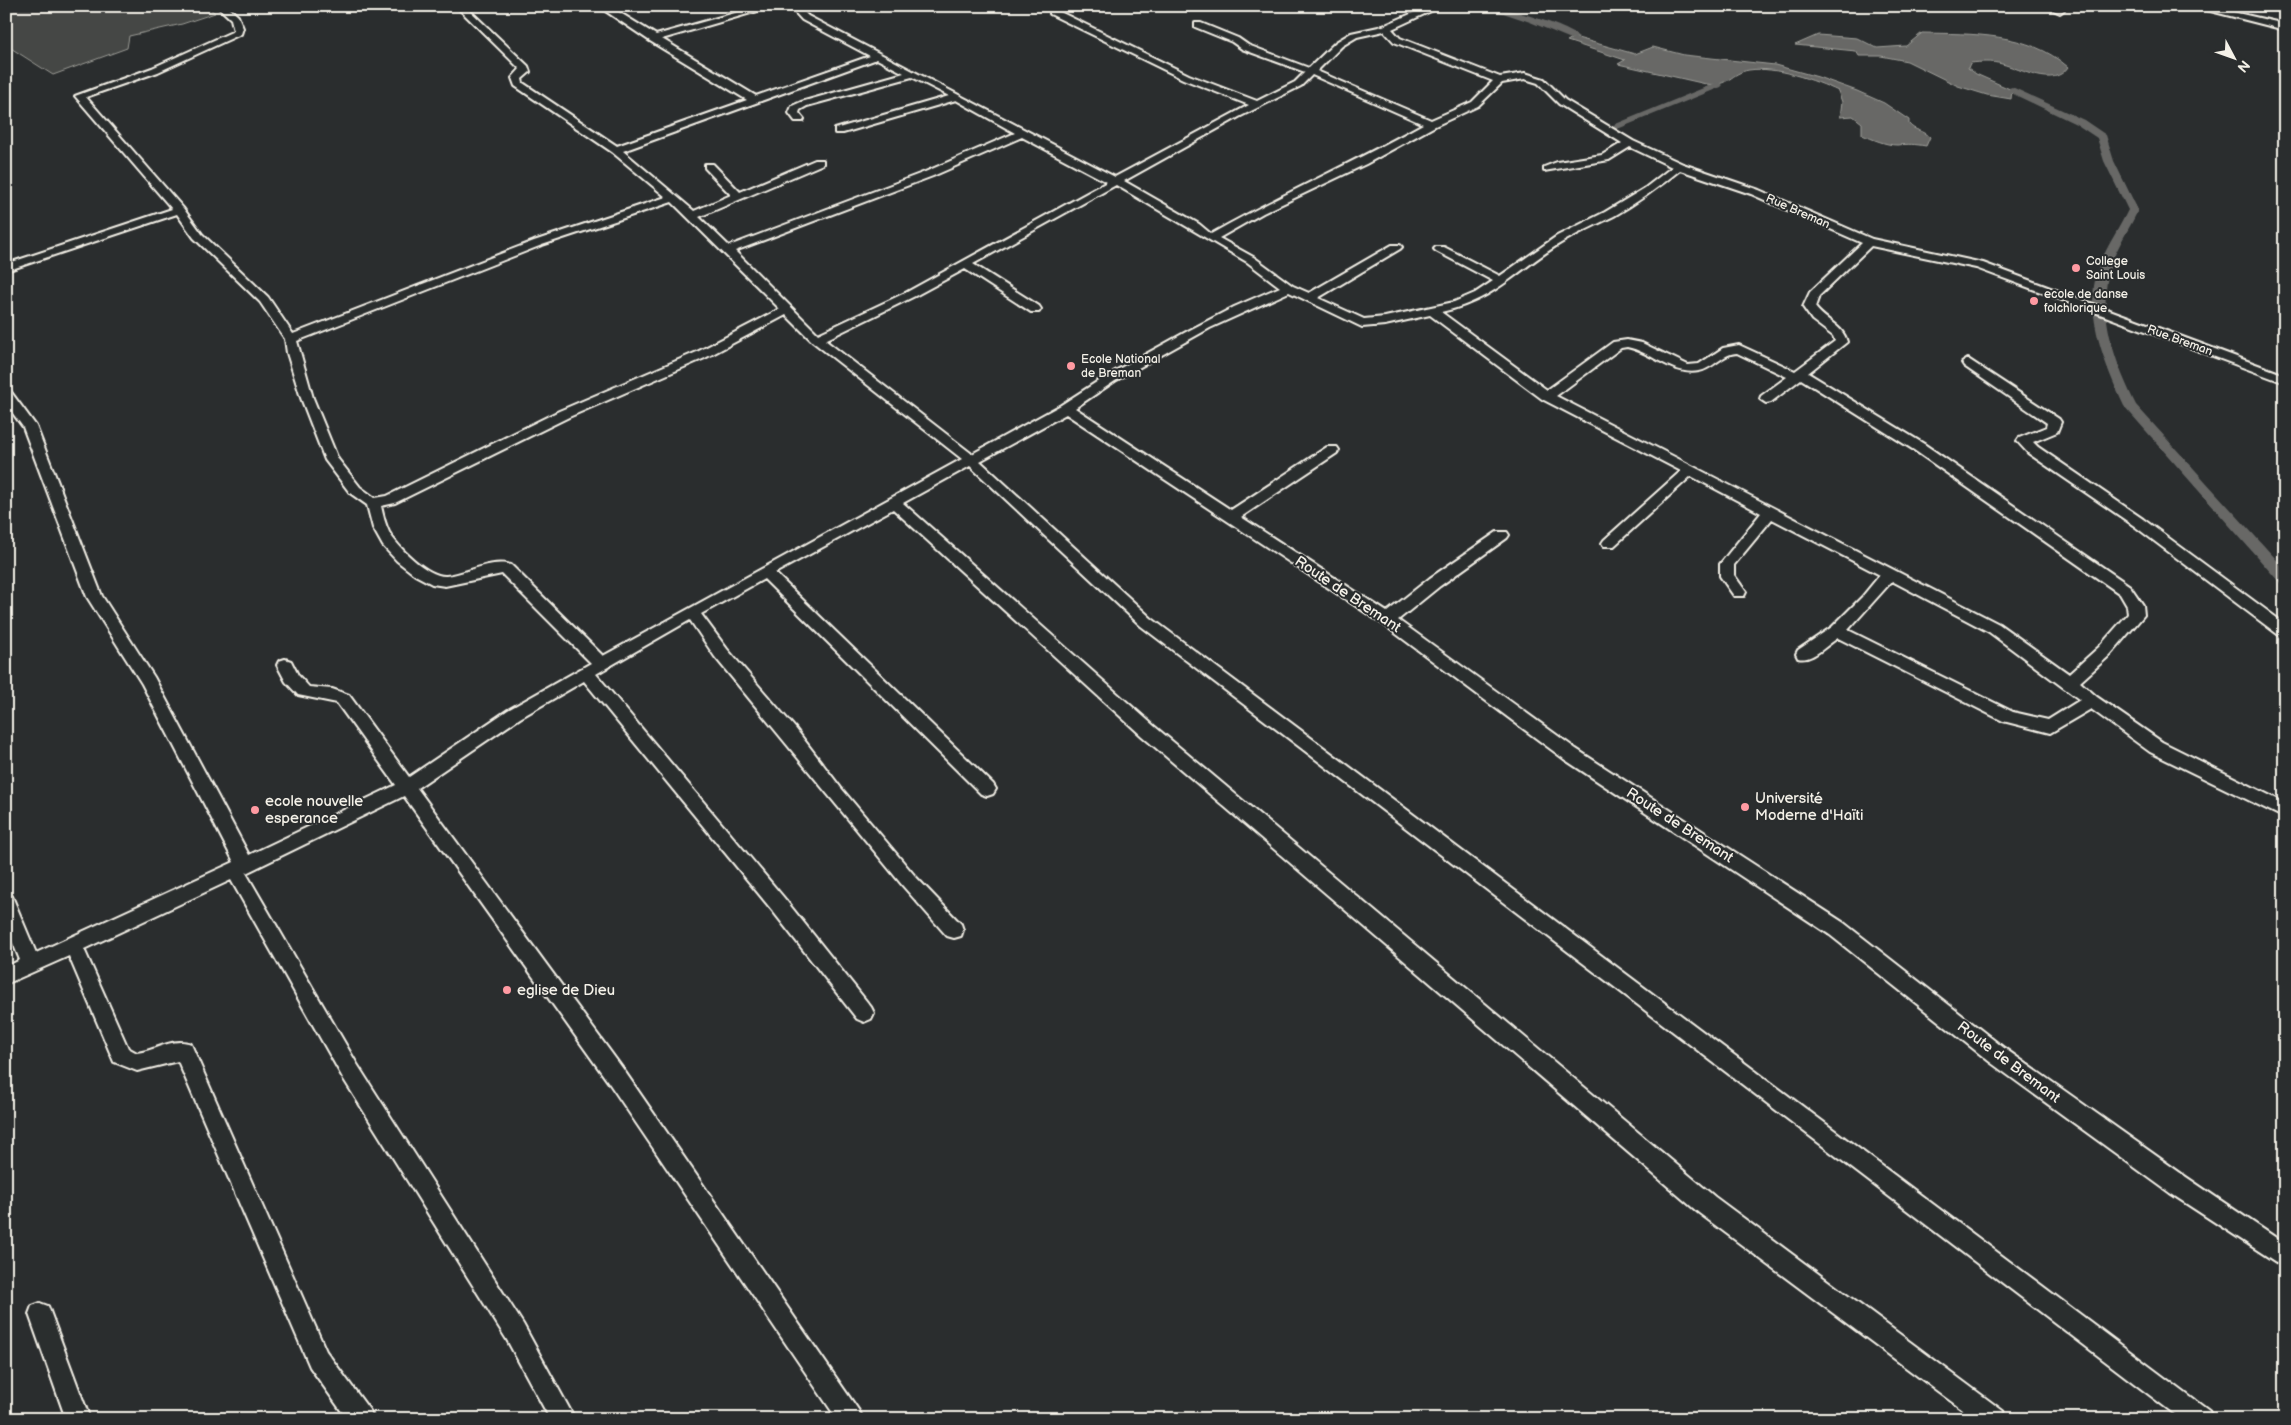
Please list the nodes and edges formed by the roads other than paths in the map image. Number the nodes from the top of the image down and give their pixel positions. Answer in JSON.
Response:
{"nodes":[{"id":1,"x":221,"y":6,"type":"edge"},
{"id":2,"x":460,"y":6,"type":"edge"},
{"id":3,"x":602,"y":6,"type":"edge"},
{"id":4,"x":771,"y":6,"type":"edge"},
{"id":5,"x":793,"y":6,"type":"edge"},
{"id":6,"x":1410,"y":6,"type":"edge"},
{"id":7,"x":1438,"y":6,"type":"edge"},
{"id":8,"x":2048,"y":6,"type":"edge"},
{"id":9,"x":2195,"y":6,"type":"edge"},
{"id":10,"x":2060,"y":10,"type":"dead end"},
{"id":11,"x":1053,"y":12,"type":"dead end"},
{"id":12,"x":1418,"y":13,"type":"junction"},
{"id":13,"x":2285,"y":20,"type":"edge"},
{"id":14,"x":2274,"y":24,"type":"junction"},
{"id":15,"x":1198,"y":25,"type":"dead end"},
{"id":16,"x":2285,"y":27,"type":"edge"},
{"id":17,"x":1386,"y":28,"type":"junction"},
{"id":18,"x":653,"y":39,"type":"junction"},
{"id":19,"x":878,"y":56,"type":"junction"},
{"id":20,"x":1310,"y":72,"type":"junction"},
{"id":21,"x":913,"y":74,"type":"junction"},
{"id":22,"x":1498,"y":80,"type":"junction"},
{"id":23,"x":957,"y":97,"type":"junction"},
{"id":24,"x":755,"y":100,"type":"junction"},
{"id":25,"x":1256,"y":104,"type":"junction"},
{"id":26,"x":799,"y":119,"type":"dead end"},
{"id":27,"x":1431,"y":124,"type":"junction"},
{"id":28,"x":839,"y":131,"type":"dead end"},
{"id":29,"x":1022,"y":133,"type":"junction"},
{"id":30,"x":1629,"y":142,"type":"junction"},
{"id":31,"x":616,"y":150,"type":"junction"},
{"id":32,"x":819,"y":162,"type":"dead end"},
{"id":33,"x":710,"y":166,"type":"dead end"},
{"id":34,"x":1679,"y":166,"type":"junction"},
{"id":35,"x":1548,"y":169,"type":"dead end"},
{"id":36,"x":1116,"y":182,"type":"junction"},
{"id":37,"x":739,"y":197,"type":"junction"},
{"id":38,"x":674,"y":198,"type":"junction"},
{"id":39,"x":179,"y":210,"type":"junction"},
{"id":40,"x":692,"y":216,"type":"junction"},
{"id":41,"x":1211,"y":238,"type":"junction"},
{"id":42,"x":1869,"y":242,"type":"junction"},
{"id":43,"x":1396,"y":247,"type":"dead end"},
{"id":44,"x":1440,"y":249,"type":"dead end"},
{"id":45,"x":728,"y":250,"type":"junction"},
{"id":46,"x":965,"y":264,"type":"junction"},
{"id":47,"x":6,"y":268,"type":"edge"},
{"id":48,"x":1502,"y":281,"type":"junction"},
{"id":49,"x":1289,"y":288,"type":"junction"},
{"id":50,"x":1309,"y":298,"type":"junction"},
{"id":51,"x":788,"y":309,"type":"junction"},
{"id":52,"x":1035,"y":309,"type":"dead end"},
{"id":53,"x":1432,"y":311,"type":"junction"},
{"id":54,"x":291,"y":339,"type":"junction"},
{"id":55,"x":817,"y":339,"type":"junction"},
{"id":56,"x":1968,"y":363,"type":"dead end"},
{"id":57,"x":1798,"y":375,"type":"junction"},
{"id":58,"x":2285,"y":379,"type":"edge"},
{"id":59,"x":6,"y":395,"type":"edge"},
{"id":60,"x":1547,"y":396,"type":"junction"},
{"id":61,"x":1766,"y":399,"type":"dead end"},
{"id":62,"x":1066,"y":408,"type":"junction"},
{"id":63,"x":1332,"y":450,"type":"dead end"},
{"id":64,"x":970,"y":459,"type":"junction"},
{"id":65,"x":1690,"y":470,"type":"junction"},
{"id":66,"x":373,"y":503,"type":"junction"},
{"id":67,"x":895,"y":503,"type":"junction"},
{"id":68,"x":1770,"y":512,"type":"junction"},
{"id":69,"x":1231,"y":517,"type":"junction"},
{"id":70,"x":1502,"y":535,"type":"dead end"},
{"id":71,"x":1610,"y":544,"type":"dead end"},
{"id":72,"x":766,"y":573,"type":"junction"},
{"id":73,"x":1890,"y":573,"type":"junction"},
{"id":74,"x":1739,"y":592,"type":"dead end"},
{"id":75,"x":692,"y":612,"type":"junction"},
{"id":76,"x":1388,"y":620,"type":"junction"},
{"id":77,"x":1837,"y":631,"type":"junction"},
{"id":78,"x":2285,"y":632,"type":"edge"},
{"id":79,"x":1804,"y":654,"type":"dead end"},
{"id":80,"x":602,"y":664,"type":"junction"},
{"id":81,"x":285,"y":665,"type":"dead end"},
{"id":82,"x":586,"y":673,"type":"junction"},
{"id":83,"x":2069,"y":682,"type":"junction"},
{"id":84,"x":2091,"y":701,"type":"junction"},
{"id":85,"x":405,"y":788,"type":"junction"},
{"id":86,"x":987,"y":789,"type":"dead end"},
{"id":87,"x":2285,"y":811,"type":"edge"},
{"id":88,"x":240,"y":867,"type":"junction"},
{"id":89,"x":6,"y":902,"type":"edge"},
{"id":90,"x":954,"y":930,"type":"dead end"},
{"id":91,"x":73,"y":944,"type":"junction"},
{"id":92,"x":31,"y":964,"type":"junction"},
{"id":93,"x":6,"y":976,"type":"edge"},
{"id":94,"x":864,"y":1013,"type":"dead end"},
{"id":95,"x":2285,"y":1257,"type":"edge"},
{"id":96,"x":40,"y":1314,"type":"dead end"},
{"id":97,"x":78,"y":1419,"type":"edge"},
{"id":98,"x":362,"y":1419,"type":"edge"},
{"id":99,"x":563,"y":1419,"type":"edge"},
{"id":100,"x":851,"y":1419,"type":"edge"},
{"id":101,"x":1995,"y":1419,"type":"edge"},
{"id":102,"x":2201,"y":1419,"type":"edge"}],
"edges":[{"from":1,"to":39,"type":"street"},
{"from":2,"to":31,"type":"street"},
{"from":3,"to":18,"type":"street"},
{"from":4,"to":18,"type":"street"},
{"from":5,"to":19,"type":"street"},
{"from":6,"to":12,"type":"street"},
{"from":7,"to":12,"type":"street"},
{"from":8,"to":10,"type":"street"},
{"from":9,"to":14,"type":"street"},
{"from":11,"to":25,"type":"street"},
{"from":12,"to":17,"type":"street"},
{"from":13,"to":14,"type":"street"},
{"from":14,"to":16,"type":"street"},
{"from":15,"to":20,"type":"street"},
{"from":17,"to":20,"type":"street"},
{"from":17,"to":22,"type":"street","name":"Rue Breman"},
{"from":18,"to":24,"type":"street"},
{"from":19,"to":21,"type":"street"},
{"from":19,"to":24,"type":"street"},
{"from":20,"to":25,"type":"street"},
{"from":20,"to":27,"type":"street"},
{"from":21,"to":23,"type":"street"},
{"from":21,"to":26,"type":"street"},
{"from":22,"to":27,"type":"street"},
{"from":22,"to":30,"type":"street","name":"Rue Breman"},
{"from":23,"to":28,"type":"street"},
{"from":23,"to":29,"type":"street"},
{"from":24,"to":31,"type":"street"},
{"from":25,"to":36,"type":"street"},
{"from":27,"to":41,"type":"street"},
{"from":29,"to":36,"type":"street"},
{"from":29,"to":45,"type":"street"},
{"from":30,"to":34,"type":"street","name":"Rue Breman"},
{"from":30,"to":35,"type":"street"},
{"from":31,"to":38,"type":"street"},
{"from":32,"to":37,"type":"street"},
{"from":33,"to":37,"type":"street"},
{"from":34,"to":42,"type":"street","name":"Rue Breman"},
{"from":34,"to":48,"type":"street"},
{"from":36,"to":41,"type":"street"},
{"from":36,"to":46,"type":"street"},
{"from":37,"to":40,"type":"street"},
{"from":38,"to":40,"type":"street"},
{"from":38,"to":54,"type":"street"},
{"from":39,"to":47,"type":"street"},
{"from":39,"to":54,"type":"street"},
{"from":40,"to":45,"type":"street"},
{"from":41,"to":49,"type":"street"},
{"from":42,"to":57,"type":"street"},
{"from":42,"to":58,"type":"street","name":"Rue Breman"},
{"from":43,"to":50,"type":"street"},
{"from":44,"to":48,"type":"street"},
{"from":45,"to":51,"type":"street"},
{"from":46,"to":52,"type":"street"},
{"from":46,"to":55,"type":"street"},
{"from":48,"to":53,"type":"street"},
{"from":49,"to":50,"type":"street"},
{"from":49,"to":62,"type":"street"},
{"from":50,"to":53,"type":"street"},
{"from":51,"to":55,"type":"street"},
{"from":51,"to":66,"type":"street"},
{"from":53,"to":60,"type":"street"},
{"from":54,"to":66,"type":"street"},
{"from":55,"to":64,"type":"street"},
{"from":56,"to":78,"type":"street"},
{"from":57,"to":60,"type":"street"},
{"from":57,"to":61,"type":"street"},
{"from":57,"to":83,"type":"street"},
{"from":59,"to":88,"type":"street"},
{"from":60,"to":65,"type":"street"},
{"from":62,"to":64,"type":"street"},
{"from":62,"to":69,"type":"street","name":"Route de Bremant"},
{"from":63,"to":69,"type":"street"},
{"from":64,"to":67,"type":"street"},
{"from":64,"to":102,"type":"street"},
{"from":65,"to":68,"type":"street"},
{"from":65,"to":71,"type":"street"},
{"from":66,"to":80,"type":"street"},
{"from":67,"to":72,"type":"street"},
{"from":67,"to":101,"type":"street"},
{"from":68,"to":73,"type":"street"},
{"from":68,"to":74,"type":"street"},
{"from":69,"to":76,"type":"street","name":"Route de Bremant"},
{"from":70,"to":76,"type":"street"},
{"from":72,"to":75,"type":"street"},
{"from":72,"to":86,"type":"street"},
{"from":73,"to":77,"type":"street"},
{"from":73,"to":83,"type":"street"},
{"from":75,"to":80,"type":"street"},
{"from":75,"to":90,"type":"street"},
{"from":76,"to":95,"type":"street","name":"Route de Bremant"},
{"from":77,"to":79,"type":"street"},
{"from":77,"to":84,"type":"street"},
{"from":80,"to":82,"type":"street"},
{"from":81,"to":85,"type":"street"},
{"from":82,"to":85,"type":"street"},
{"from":82,"to":94,"type":"street"},
{"from":83,"to":84,"type":"street"},
{"from":84,"to":87,"type":"street"},
{"from":85,"to":88,"type":"street"},
{"from":85,"to":100,"type":"street"},
{"from":88,"to":91,"type":"street"},
{"from":88,"to":99,"type":"street"},
{"from":89,"to":92,"type":"street"},
{"from":91,"to":92,"type":"street"},
{"from":91,"to":98,"type":"street"},
{"from":92,"to":93,"type":"street"},
{"from":96,"to":97,"type":"street"}]}
